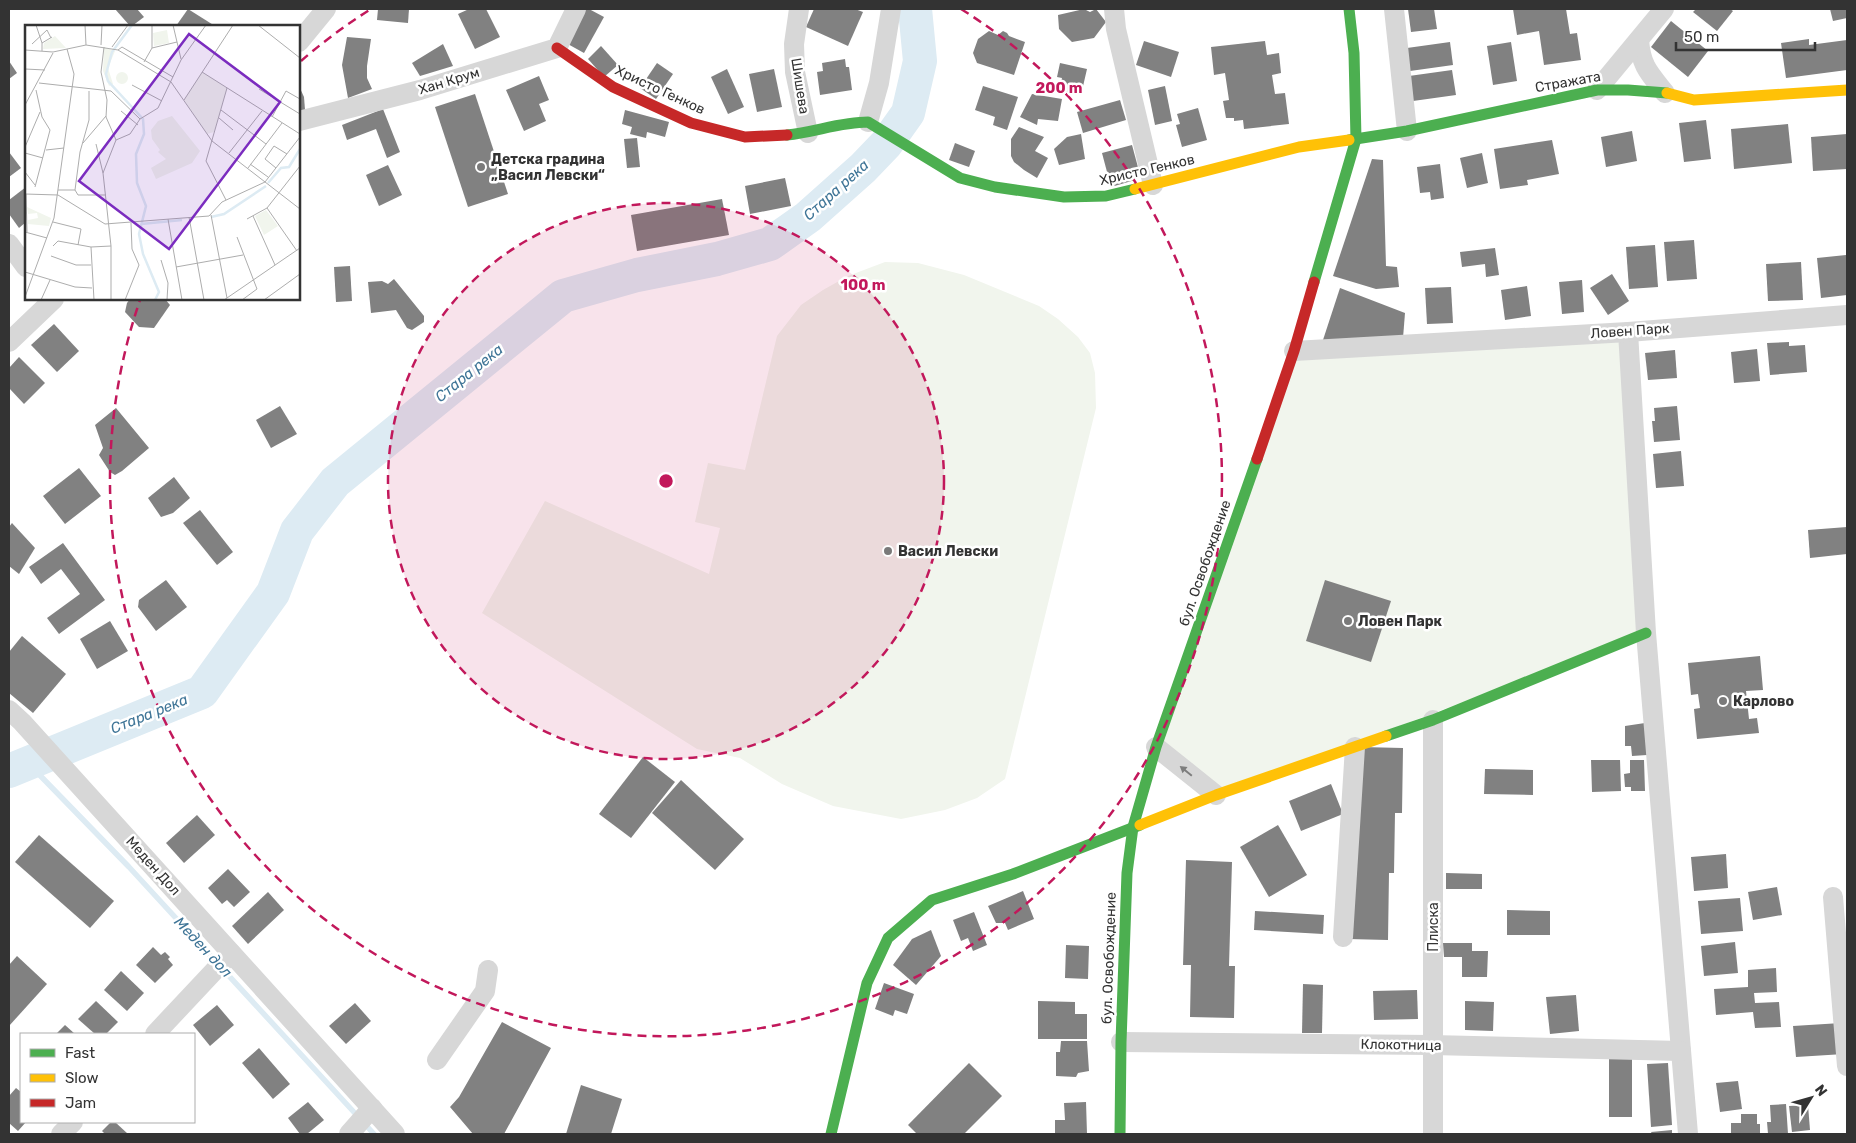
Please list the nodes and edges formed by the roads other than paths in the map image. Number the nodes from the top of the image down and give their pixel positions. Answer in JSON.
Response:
{"nodes":[{"id":1,"x":326,"y":9,"type":"edge"},
{"id":2,"x":576,"y":9,"type":"edge"},
{"id":3,"x":799,"y":9,"type":"edge"},
{"id":4,"x":891,"y":9,"type":"edge"},
{"id":5,"x":1114,"y":9,"type":"edge"},
{"id":6,"x":1349,"y":9,"type":"edge"},
{"id":7,"x":1394,"y":9,"type":"edge"},
{"id":8,"x":1664,"y":9,"type":"edge"},
{"id":9,"x":1639,"y":40,"type":"junction"},
{"id":10,"x":300,"y":41,"type":"edge"},
{"id":11,"x":557,"y":48,"type":"junction"},
{"id":12,"x":1597,"y":90,"type":"junction"},
{"id":13,"x":1847,"y":90,"type":"edge"},
{"id":14,"x":1665,"y":93,"type":"junction"},
{"id":15,"x":300,"y":121,"type":"edge"},
{"id":16,"x":873,"y":125,"type":"junction"},
{"id":17,"x":1407,"y":131,"type":"junction"},
{"id":18,"x":808,"y":133,"type":"junction"},
{"id":19,"x":1356,"y":140,"type":"junction"},
{"id":20,"x":1153,"y":184,"type":"junction"},
{"id":21,"x":9,"y":244,"type":"edge"},
{"id":22,"x":25,"y":266,"type":"edge"},
{"id":23,"x":51,"y":300,"type":"edge"},
{"id":24,"x":1847,"y":315,"type":"edge"},
{"id":25,"x":1628,"y":332,"type":"junction"},
{"id":26,"x":9,"y":342,"type":"edge"},
{"id":27,"x":1294,"y":351,"type":"junction"},
{"id":28,"x":1646,"y":632,"type":"junction"},
{"id":29,"x":16,"y":716,"type":"edge"},
{"id":30,"x":1433,"y":720,"type":"junction"},
{"id":31,"x":1156,"y":747,"type":"junction"},
{"id":32,"x":1355,"y":747,"type":"junction"},
{"id":33,"x":1216,"y":795,"type":"junction"},
{"id":34,"x":1133,"y":827,"type":"junction"},
{"id":35,"x":1834,"y":897,"type":"dead end"},
{"id":36,"x":1342,"y":937,"type":"dead end"},
{"id":37,"x":224,"y":960,"type":"junction"},
{"id":38,"x":488,"y":970,"type":"dead end"},
{"id":39,"x":155,"y":1033,"type":"edge"},
{"id":40,"x":1121,"y":1042,"type":"junction"},
{"id":41,"x":1432,"y":1045,"type":"junction"},
{"id":42,"x":1681,"y":1050,"type":"junction"},
{"id":43,"x":437,"y":1060,"type":"dead end"},
{"id":44,"x":1847,"y":1066,"type":"edge"},
{"id":45,"x":361,"y":1121,"type":"edge"},
{"id":46,"x":72,"y":1123,"type":"edge"},
{"id":47,"x":61,"y":1134,"type":"edge"},
{"id":48,"x":395,"y":1134,"type":"edge"},
{"id":49,"x":831,"y":1134,"type":"edge"},
{"id":50,"x":1120,"y":1134,"type":"edge"},
{"id":51,"x":1434,"y":1134,"type":"edge"},
{"id":52,"x":1688,"y":1134,"type":"edge"}],
"edges":[{"from":1,"to":10,"type":"street"},
{"from":2,"to":11,"type":"street"},
{"from":3,"to":18,"type":"street","name":"Шишева"},
{"from":4,"to":16,"type":"street"},
{"from":5,"to":20,"type":"street"},
{"from":6,"to":19,"type":"street","name":"бул. Освобождение"},
{"from":7,"to":17,"type":"street"},
{"from":8,"to":9,"type":"street"},
{"from":9,"to":12,"type":"street"},
{"from":9,"to":14,"type":"street"},
{"from":11,"to":15,"type":"street","name":"Хан Крум"},
{"from":11,"to":18,"type":"street","name":"Христо Генков"},
{"from":12,"to":14,"type":"street","name":"Стражата"},
{"from":12,"to":17,"type":"street","name":"Стражата"},
{"from":13,"to":14,"type":"street","name":"Стражата"},
{"from":16,"to":18,"type":"street","name":"Христо Генков"},
{"from":16,"to":20,"type":"street","name":"Христо Генков"},
{"from":17,"to":19,"type":"street","name":"Стражата"},
{"from":19,"to":20,"type":"street","name":"Христо Генков"},
{"from":19,"to":27,"type":"street","name":"бул. Освобождение"},
{"from":21,"to":22,"type":"street"},
{"from":23,"to":26,"type":"street"},
{"from":24,"to":25,"type":"street","name":"Ловен Парк"},
{"from":25,"to":27,"type":"street","name":"Ловен Парк"},
{"from":25,"to":28,"type":"street"},
{"from":27,"to":31,"type":"street","name":"бул. Освобождение"},
{"from":28,"to":30,"type":"street"},
{"from":28,"to":42,"type":"street"},
{"from":29,"to":37,"type":"street","name":"Меден Дол"},
{"from":30,"to":32,"type":"street"},
{"from":30,"to":41,"type":"street","name":"Плиска"},
{"from":33,"to":31,"type":"street","one_way":true},
{"from":31,"to":34,"type":"street","name":"бул. Освобождение"},
{"from":32,"to":33,"type":"street"},
{"from":32,"to":36,"type":"street"},
{"from":33,"to":34,"type":"street"},
{"from":34,"to":40,"type":"street","name":"бул. Освобождение"},
{"from":34,"to":49,"type":"street"},
{"from":35,"to":44,"type":"street"},
{"from":37,"to":39,"type":"street"},
{"from":37,"to":45,"type":"street","name":"Меден Дол"},
{"from":38,"to":43,"type":"street"},
{"from":40,"to":41,"type":"street","name":"Клокотница"},
{"from":40,"to":50,"type":"street","name":"бул. Освобождение"},
{"from":41,"to":42,"type":"street","name":"Клокотница"},
{"from":41,"to":51,"type":"street","name":"Плиска"},
{"from":42,"to":52,"type":"street"},
{"from":45,"to":48,"type":"street","name":"Меден Дол"},
{"from":46,"to":47,"type":"street"}]}
